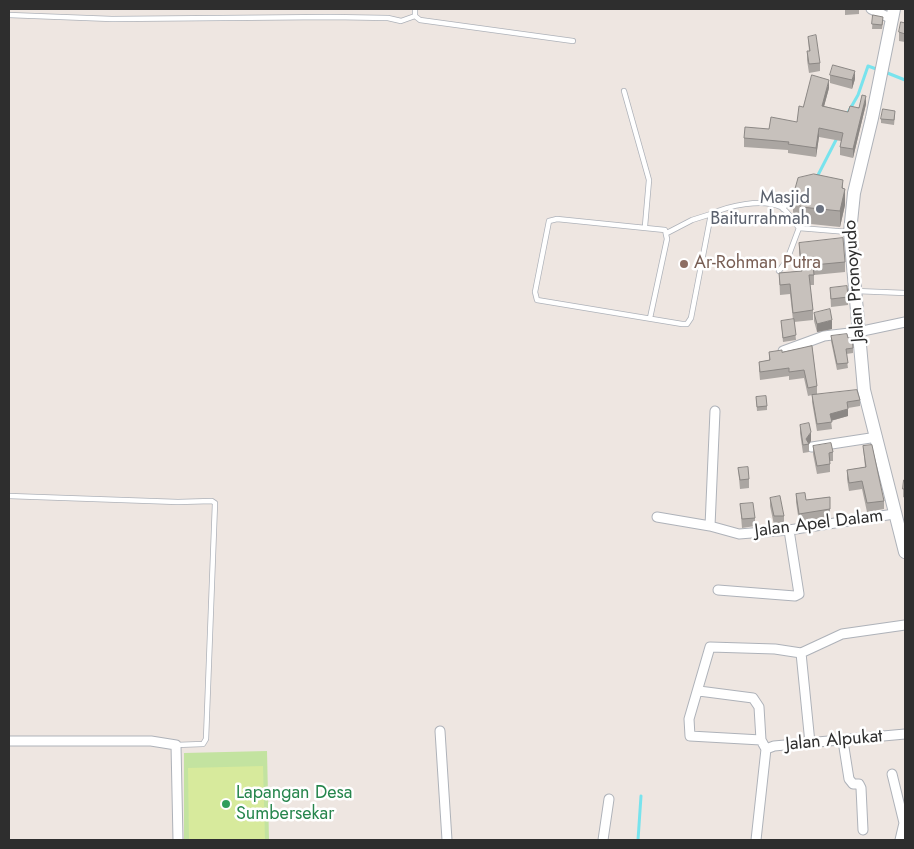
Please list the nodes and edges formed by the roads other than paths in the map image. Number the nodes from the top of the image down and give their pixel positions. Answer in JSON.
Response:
{"nodes":[{"id":1,"x":415,"y":9,"type":"edge"},
{"id":2,"x":871,"y":9,"type":"edge"},
{"id":3,"x":9,"y":14,"type":"edge"},
{"id":4,"x":893,"y":14,"type":"edge"},
{"id":5,"x":415,"y":16,"type":"junction"},
{"id":6,"x":573,"y":41,"type":"dead end"},
{"id":7,"x":624,"y":92,"type":"dead end"},
{"id":8,"x":802,"y":189,"type":"edge"},
{"id":9,"x":783,"y":209,"type":"junction"},
{"id":10,"x":711,"y":214,"type":"junction"},
{"id":11,"x":645,"y":226,"type":"junction"},
{"id":12,"x":799,"y":228,"type":"junction"},
{"id":13,"x":850,"y":232,"type":"junction"},
{"id":14,"x":667,"y":233,"type":"junction"},
{"id":15,"x":779,"y":271,"type":"edge"},
{"id":16,"x":854,"y":290,"type":"junction"},
{"id":17,"x":905,"y":292,"type":"edge"},
{"id":18,"x":650,"y":318,"type":"junction"},
{"id":19,"x":905,"y":322,"type":"edge"},
{"id":20,"x":858,"y":332,"type":"junction"},
{"id":21,"x":783,"y":351,"type":"edge"},
{"id":22,"x":715,"y":412,"type":"dead end"},
{"id":23,"x":876,"y":438,"type":"junction"},
{"id":24,"x":812,"y":447,"type":"edge"},
{"id":25,"x":9,"y":496,"type":"edge"},
{"id":26,"x":657,"y":517,"type":"dead end"},
{"id":27,"x":899,"y":522,"type":"edge"},
{"id":28,"x":710,"y":526,"type":"junction"},
{"id":29,"x":789,"y":530,"type":"junction"},
{"id":30,"x":905,"y":552,"type":"edge"},
{"id":31,"x":718,"y":590,"type":"dead end"},
{"id":32,"x":905,"y":625,"type":"edge"},
{"id":33,"x":802,"y":653,"type":"junction"},
{"id":34,"x":698,"y":691,"type":"junction"},
{"id":35,"x":440,"y":731,"type":"dead end"},
{"id":36,"x":905,"y":734,"type":"edge"},
{"id":37,"x":761,"y":740,"type":"junction"},
{"id":38,"x":9,"y":741,"type":"edge"},
{"id":39,"x":843,"y":741,"type":"junction"},
{"id":40,"x":810,"y":743,"type":"junction"},
{"id":41,"x":176,"y":744,"type":"junction"},
{"id":42,"x":766,"y":749,"type":"junction"},
{"id":43,"x":892,"y":774,"type":"dead end"},
{"id":44,"x":609,"y":799,"type":"dead end"},
{"id":45,"x":863,"y":830,"type":"dead end"},
{"id":46,"x":178,"y":840,"type":"edge"},
{"id":47,"x":447,"y":840,"type":"edge"},
{"id":48,"x":603,"y":840,"type":"edge"},
{"id":49,"x":756,"y":840,"type":"edge"},
{"id":50,"x":900,"y":840,"type":"edge"}],
"edges":[{"from":1,"to":5,"type":"lane"},
{"from":2,"to":4,"type":"street"},
{"from":3,"to":5,"type":"lane"},
{"from":4,"to":13,"type":"main road","name":"Jalan Pronoyudo"},
{"from":5,"to":6,"type":"lane"},
{"from":7,"to":11,"type":"lane"},
{"from":8,"to":9,"type":"lane"},
{"from":9,"to":10,"type":"lane"},
{"from":9,"to":12,"type":"lane"},
{"from":10,"to":14,"type":"lane"},
{"from":10,"to":18,"type":"lane"},
{"from":11,"to":14,"type":"lane"},
{"from":11,"to":18,"type":"lane"},
{"from":12,"to":13,"type":"lane"},
{"from":12,"to":15,"type":"lane"},
{"from":13,"to":16,"type":"main road","name":"Jalan Pronoyudo"},
{"from":14,"to":18,"type":"lane"},
{"from":16,"to":17,"type":"lane"},
{"from":16,"to":20,"type":"main road","name":"Jalan Pronoyudo"},
{"from":19,"to":20,"type":"street"},
{"from":20,"to":21,"type":"street"},
{"from":20,"to":23,"type":"main road","name":"Jalan Pronoyudo"},
{"from":22,"to":28,"type":"street"},
{"from":23,"to":24,"type":"street"},
{"from":23,"to":27,"type":"main road","name":"Jalan Pronoyudo"},
{"from":25,"to":41,"type":"lane"},
{"from":26,"to":28,"type":"street","name":"Jalan Apel Dalam"},
{"from":27,"to":29,"type":"street","name":"Jalan Apel Dalam"},
{"from":27,"to":30,"type":"main road","name":"Jalan Pronoyudo"},
{"from":28,"to":29,"type":"street","name":"Jalan Apel Dalam"},
{"from":29,"to":31,"type":"street"},
{"from":32,"to":33,"type":"street"},
{"from":33,"to":34,"type":"street"},
{"from":33,"to":40,"type":"street"},
{"from":34,"to":37,"type":"street"},
{"from":34,"to":37,"type":"street"},
{"from":35,"to":47,"type":"street"},
{"from":36,"to":39,"type":"street","name":"Jalan Alpukat"},
{"from":37,"to":42,"type":"street"},
{"from":38,"to":41,"type":"street"},
{"from":39,"to":40,"type":"street","name":"Jalan Alpukat"},
{"from":39,"to":45,"type":"street"},
{"from":40,"to":42,"type":"street","name":"Jalan Alpukat"},
{"from":41,"to":46,"type":"street"},
{"from":42,"to":49,"type":"street","name":"Jalan Alpukat"},
{"from":43,"to":50,"type":"street"},
{"from":44,"to":48,"type":"street"}]}
